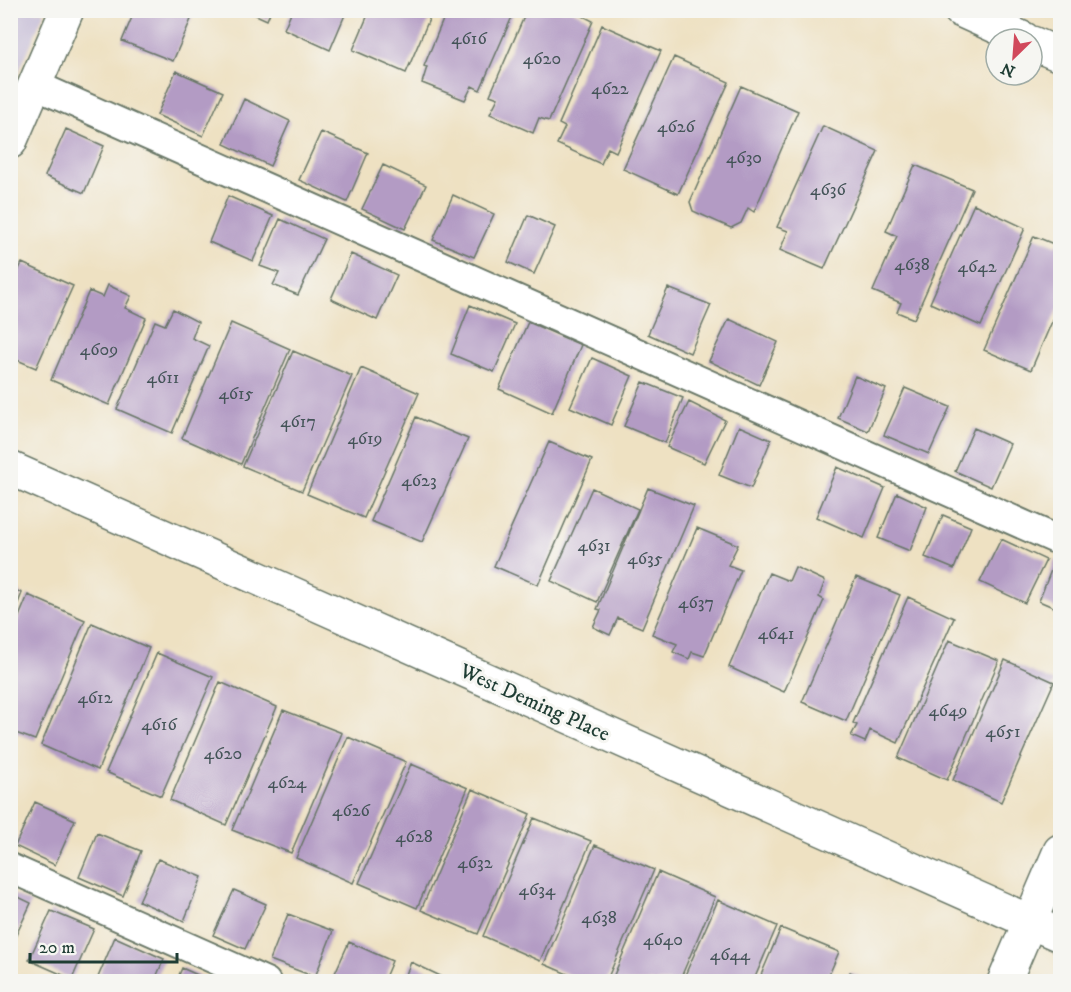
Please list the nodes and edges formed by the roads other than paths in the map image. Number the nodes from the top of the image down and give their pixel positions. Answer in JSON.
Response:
{"nodes":[{"id":1,"x":68,"y":10,"type":"edge"},
{"id":2,"x":960,"y":10,"type":"edge"},
{"id":3,"x":998,"y":27,"type":"edge"},
{"id":4,"x":1044,"y":48,"type":"edge"},
{"id":5,"x":1060,"y":55,"type":"edge"},
{"id":6,"x":35,"y":85,"type":"junction"},
{"id":7,"x":10,"y":142,"type":"edge"},
{"id":8,"x":10,"y":468,"type":"edge"},
{"id":9,"x":1060,"y":541,"type":"edge"},
{"id":10,"x":1060,"y":851,"type":"edge"},
{"id":11,"x":10,"y":868,"type":"edge"},
{"id":12,"x":1030,"y":921,"type":"junction"},
{"id":13,"x":1060,"y":935,"type":"edge"},
{"id":14,"x":266,"y":981,"type":"edge"},
{"id":15,"x":1004,"y":981,"type":"edge"}],
"edges":[{"from":1,"to":6,"type":"street"},
{"from":2,"to":3,"type":"street"},
{"from":4,"to":5,"type":"street"},
{"from":6,"to":7,"type":"street"},
{"from":6,"to":9,"type":"lane"},
{"from":8,"to":12,"type":"street","name":"West Deming Place"},
{"from":10,"to":12,"type":"street"},
{"from":11,"to":14,"type":"lane"},
{"from":12,"to":13,"type":"street","name":"West Deming Place"},
{"from":12,"to":15,"type":"street"}]}
